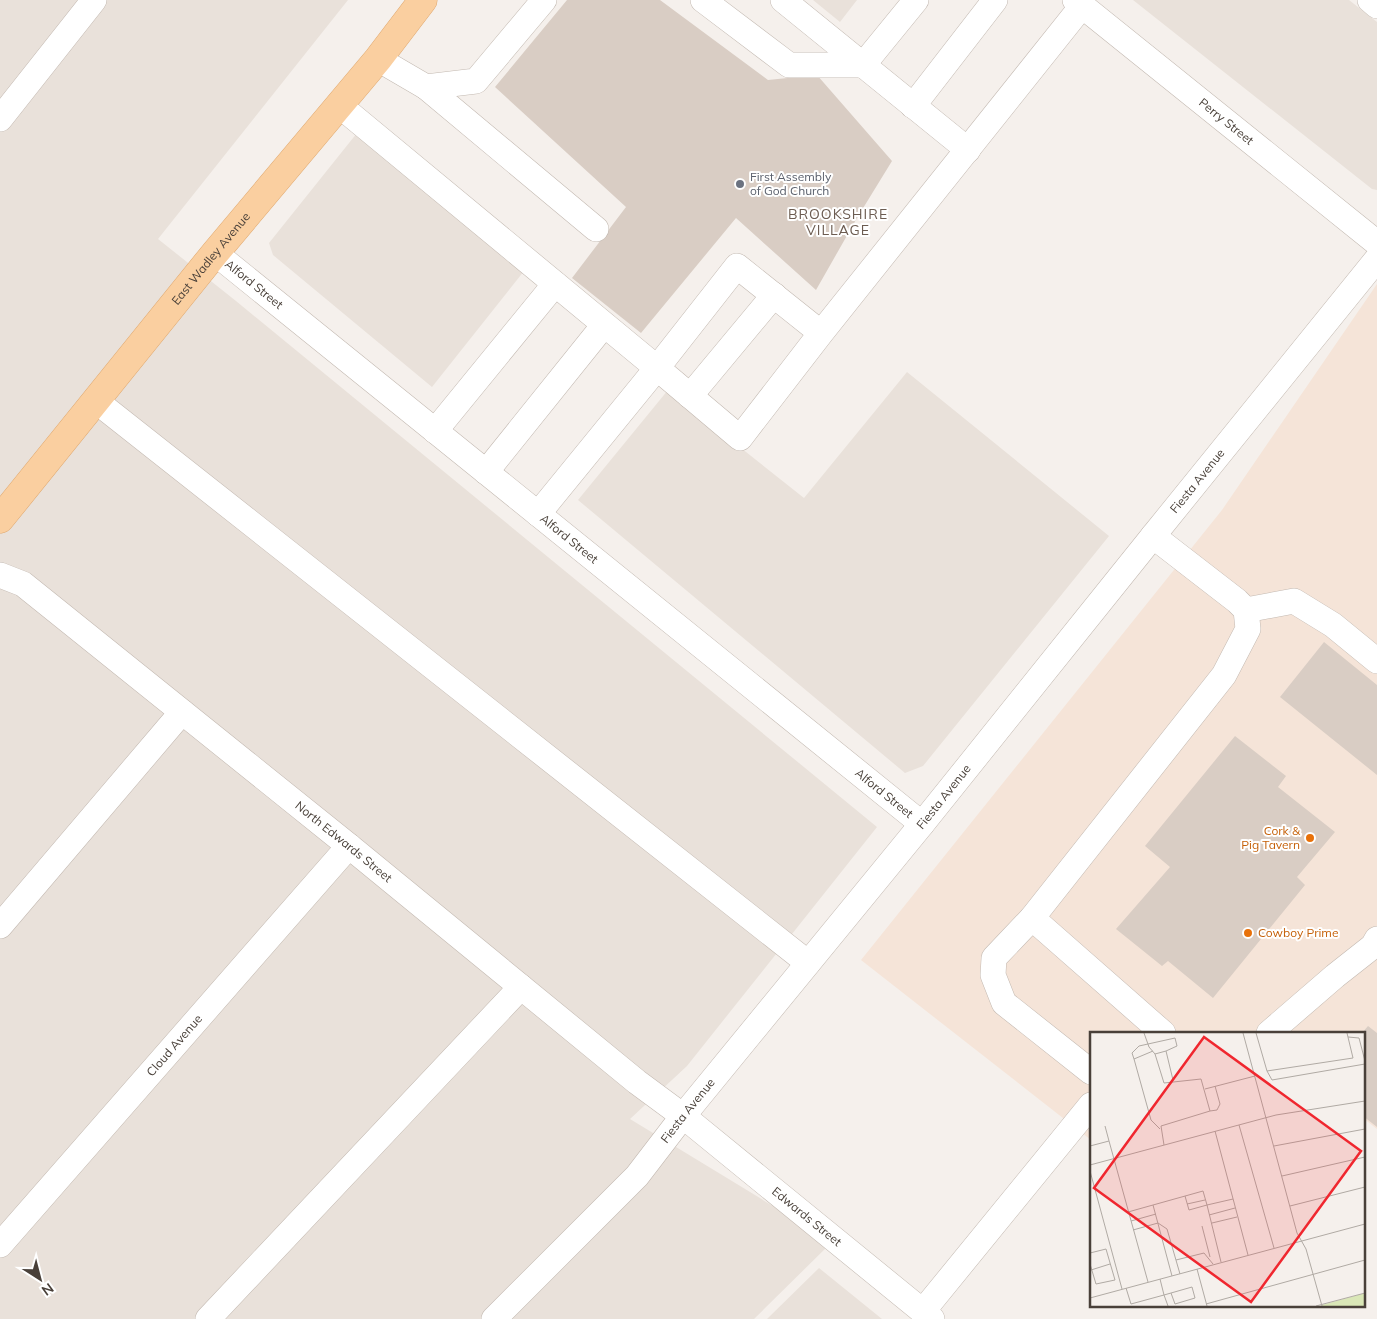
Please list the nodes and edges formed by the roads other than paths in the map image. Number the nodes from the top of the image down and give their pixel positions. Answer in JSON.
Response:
{"nodes":[{"id":1,"x":94,"y":0,"type":"edge"},
{"id":2,"x":423,"y":0,"type":"edge"},
{"id":3,"x":544,"y":0,"type":"edge"},
{"id":4,"x":703,"y":0,"type":"edge"},
{"id":5,"x":783,"y":0,"type":"edge"},
{"id":6,"x":916,"y":0,"type":"edge"},
{"id":7,"x":995,"y":0,"type":"edge"},
{"id":8,"x":1370,"y":0,"type":"edge"},
{"id":9,"x":1079,"y":3,"type":"edge"},
{"id":10,"x":1377,"y":6,"type":"edge"},
{"id":11,"x":378,"y":59,"type":"junction"},
{"id":12,"x":863,"y":65,"type":"junction"},
{"id":13,"x":426,"y":87,"type":"junction"},
{"id":14,"x":339,"y":105,"type":"junction"},
{"id":15,"x":913,"y":106,"type":"junction"},
{"id":16,"x":0,"y":119,"type":"edge"},
{"id":17,"x":968,"y":150,"type":"junction"},
{"id":18,"x":596,"y":229,"type":"dead end"},
{"id":19,"x":1377,"y":243,"type":"edge"},
{"id":20,"x":215,"y":252,"type":"junction"},
{"id":21,"x":1377,"y":260,"type":"edge"},
{"id":22,"x":555,"y":284,"type":"junction"},
{"id":23,"x":774,"y":295,"type":"junction"},
{"id":24,"x":604,"y":325,"type":"junction"},
{"id":25,"x":821,"y":334,"type":"junction"},
{"id":26,"x":657,"y":368,"type":"junction"},
{"id":27,"x":690,"y":396,"type":"junction"},
{"id":28,"x":96,"y":401,"type":"junction"},
{"id":29,"x":435,"y":430,"type":"junction"},
{"id":30,"x":486,"y":472,"type":"junction"},
{"id":31,"x":538,"y":514,"type":"junction"},
{"id":32,"x":0,"y":519,"type":"edge"},
{"id":33,"x":1153,"y":536,"type":"junction"},
{"id":34,"x":0,"y":575,"type":"edge"},
{"id":35,"x":1246,"y":610,"type":"junction"},
{"id":36,"x":1377,"y":661,"type":"edge"},
{"id":37,"x":182,"y":712,"type":"junction"},
{"id":38,"x":922,"y":824,"type":"junction"},
{"id":39,"x":349,"y":846,"type":"junction"},
{"id":40,"x":1032,"y":918,"type":"junction"},
{"id":41,"x":0,"y":926,"type":"edge"},
{"id":42,"x":1376,"y":945,"type":"edge"},
{"id":43,"x":808,"y":963,"type":"junction"},
{"id":44,"x":521,"y":987,"type":"junction"},
{"id":45,"x":1156,"y":1031,"type":"edge"},
{"id":46,"x":1270,"y":1032,"type":"edge"},
{"id":47,"x":1090,"y":1071,"type":"edge"},
{"id":48,"x":1090,"y":1106,"type":"edge"},
{"id":49,"x":683,"y":1116,"type":"junction"},
{"id":50,"x":0,"y":1245,"type":"edge"},
{"id":51,"x":927,"y":1315,"type":"edge"},
{"id":52,"x":208,"y":1319,"type":"edge"},
{"id":53,"x":494,"y":1319,"type":"edge"}],
"edges":[{"from":1,"to":16,"type":"street"},
{"from":2,"to":11,"type":"main road","name":"East Wadley Avenue"},
{"from":3,"to":13,"type":"street"},
{"from":4,"to":12,"type":"street"},
{"from":5,"to":12,"type":"street"},
{"from":6,"to":12,"type":"street"},
{"from":7,"to":15,"type":"street"},
{"from":8,"to":10,"type":"street"},
{"from":9,"to":17,"type":"street"},
{"from":9,"to":19,"type":"street","name":"Perry Street"},
{"from":11,"to":13,"type":"street"},
{"from":11,"to":14,"type":"main road","name":"East Wadley Avenue"},
{"from":12,"to":15,"type":"street"},
{"from":13,"to":18,"type":"street"},
{"from":14,"to":20,"type":"main road","name":"East Wadley Avenue"},
{"from":14,"to":22,"type":"street"},
{"from":15,"to":17,"type":"street"},
{"from":17,"to":25,"type":"street"},
{"from":20,"to":28,"type":"main road","name":"East Wadley Avenue"},
{"from":20,"to":29,"type":"street","name":"Alford Street"},
{"from":21,"to":33,"type":"street","name":"Fiesta Avenue"},
{"from":22,"to":24,"type":"street"},
{"from":22,"to":29,"type":"street"},
{"from":23,"to":25,"type":"street"},
{"from":23,"to":26,"type":"street"},
{"from":23,"to":27,"type":"street"},
{"from":24,"to":26,"type":"street"},
{"from":24,"to":30,"type":"street"},
{"from":25,"to":27,"type":"street"},
{"from":26,"to":27,"type":"street"},
{"from":26,"to":31,"type":"street"},
{"from":28,"to":32,"type":"main road","name":"East Wadley Avenue"},
{"from":28,"to":43,"type":"street"},
{"from":29,"to":30,"type":"street","name":"Alford Street"},
{"from":30,"to":31,"type":"street","name":"Alford Street"},
{"from":31,"to":38,"type":"street","name":"Alford Street"},
{"from":33,"to":35,"type":"street"},
{"from":33,"to":38,"type":"street","name":"Fiesta Avenue"},
{"from":34,"to":37,"type":"street","name":"North Edwards Street"},
{"from":35,"to":36,"type":"street"},
{"from":35,"to":40,"type":"street"},
{"from":37,"to":39,"type":"street","name":"North Edwards Street"},
{"from":37,"to":41,"type":"street"},
{"from":38,"to":43,"type":"street","name":"Fiesta Avenue"},
{"from":39,"to":44,"type":"street","name":"North Edwards Street"},
{"from":39,"to":50,"type":"street","name":"Cloud Avenue"},
{"from":40,"to":45,"type":"street"},
{"from":40,"to":47,"type":"street"},
{"from":42,"to":46,"type":"street"},
{"from":43,"to":49,"type":"street","name":"Fiesta Avenue"},
{"from":44,"to":49,"type":"street","name":"North Edwards Street"},
{"from":44,"to":52,"type":"street"},
{"from":48,"to":51,"type":"street"},
{"from":49,"to":51,"type":"street","name":"Edwards Street"},
{"from":49,"to":53,"type":"street","name":"Fiesta Avenue"}]}
